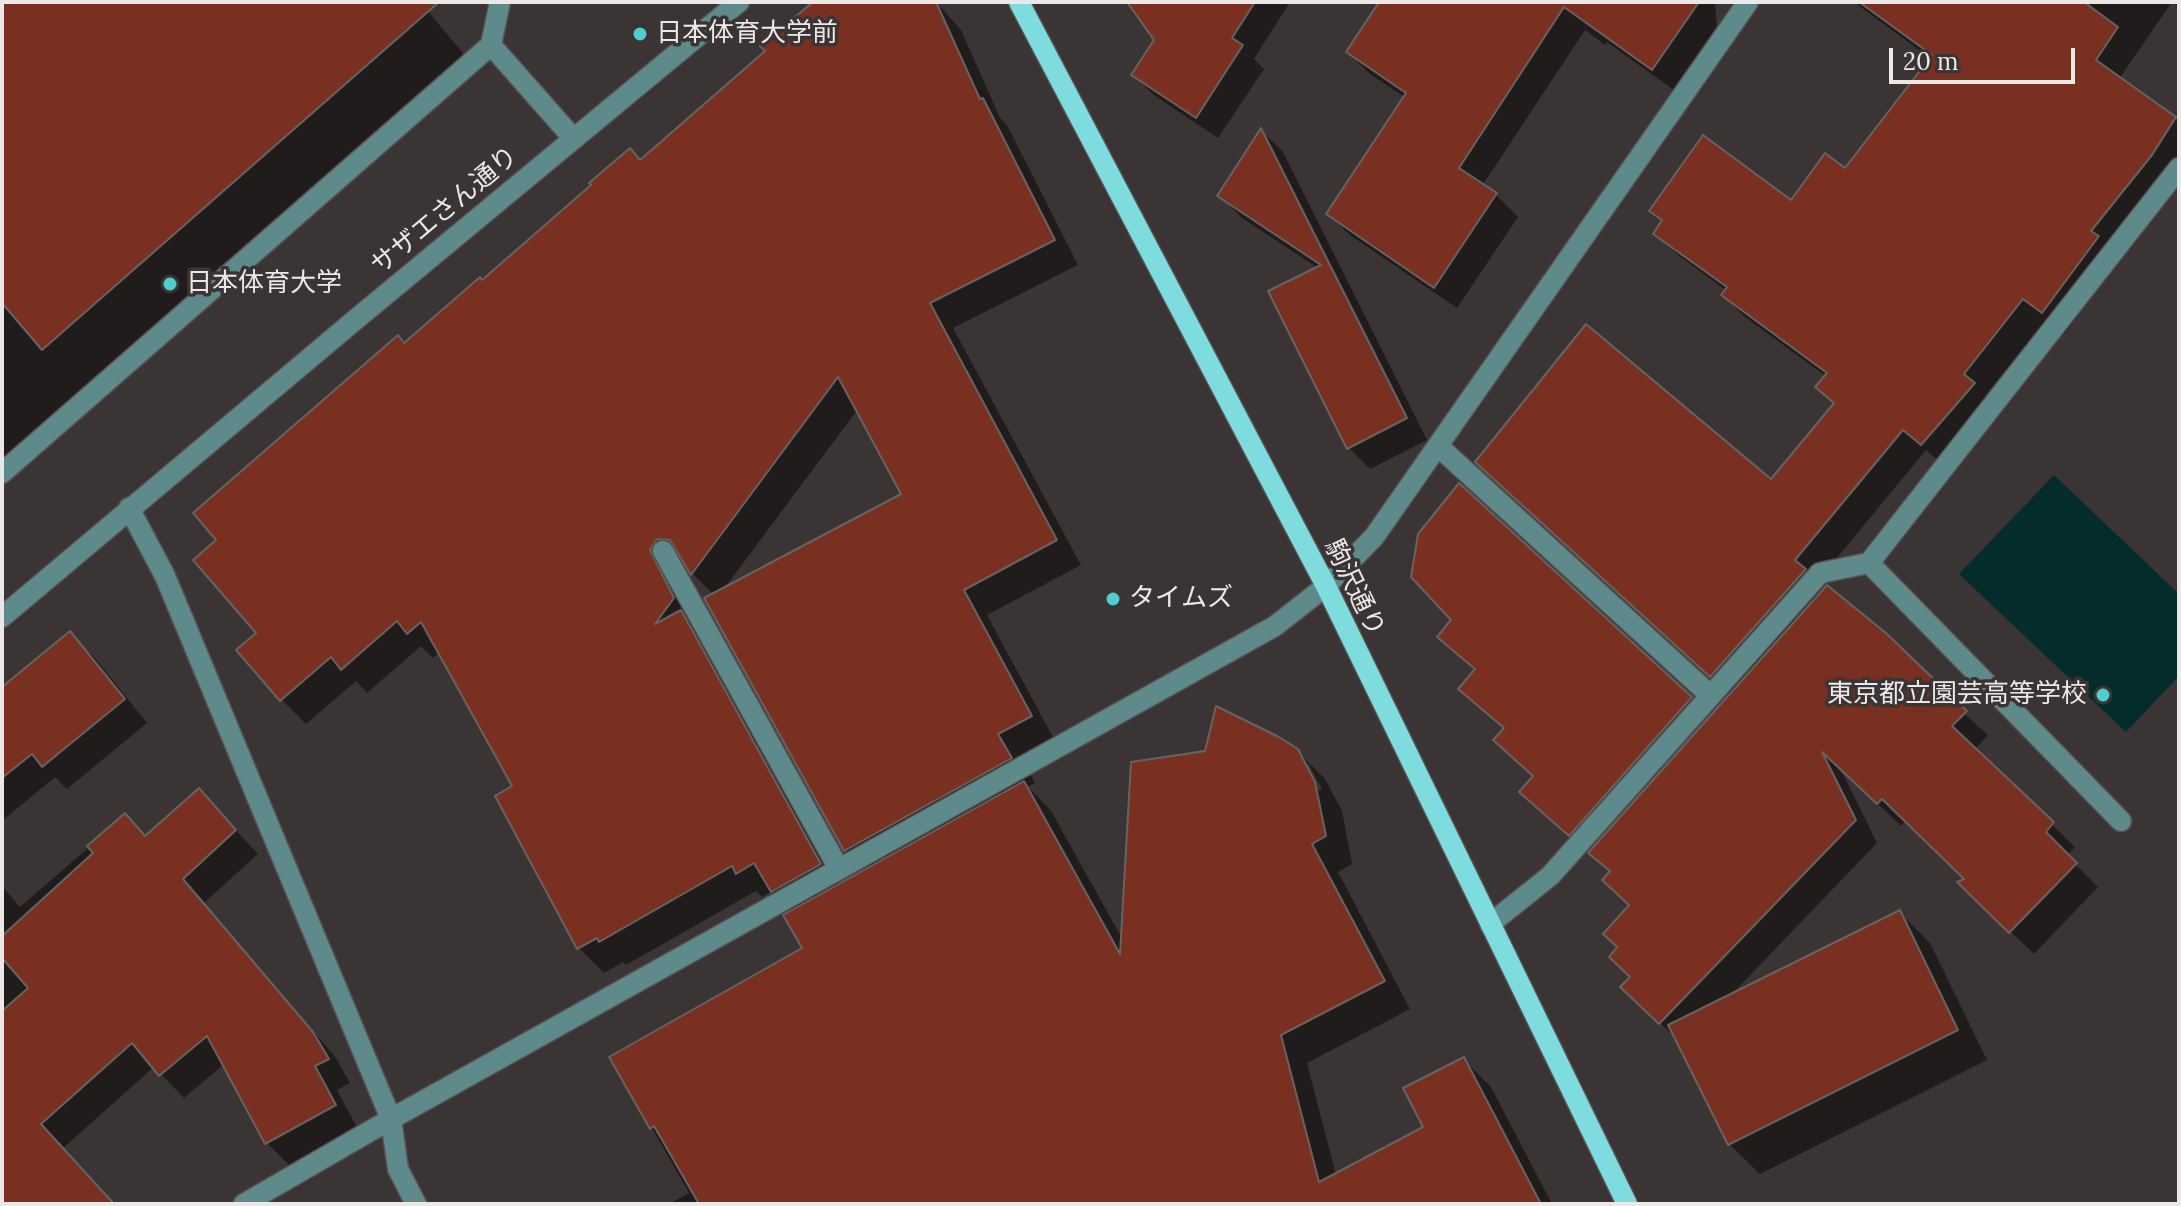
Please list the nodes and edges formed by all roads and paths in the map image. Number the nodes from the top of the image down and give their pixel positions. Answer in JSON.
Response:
{"nodes":[{"id":1,"x":500,"y":2,"type":"edge"},
{"id":2,"x":739,"y":2,"type":"edge"},
{"id":3,"x":1019,"y":2,"type":"edge"},
{"id":4,"x":1748,"y":2,"type":"edge"},
{"id":5,"x":491,"y":45,"type":"junction"},
{"id":6,"x":573,"y":138,"type":"junction"},
{"id":7,"x":2179,"y":168,"type":"edge"},
{"id":8,"x":1438,"y":446,"type":"junction"},
{"id":9,"x":2,"y":473,"type":"edge"},
{"id":10,"x":129,"y":508,"type":"junction"},
{"id":11,"x":663,"y":551,"type":"dead end"},
{"id":12,"x":1869,"y":563,"type":"junction"},
{"id":13,"x":1326,"y":586,"type":"junction"},
{"id":14,"x":2,"y":617,"type":"edge"},
{"id":15,"x":1710,"y":695,"type":"junction"},
{"id":16,"x":2121,"y":821,"type":"dead end"},
{"id":17,"x":839,"y":869,"type":"junction"},
{"id":18,"x":1490,"y":924,"type":"junction"},
{"id":19,"x":391,"y":1119,"type":"junction"},
{"id":20,"x":244,"y":1204,"type":"edge"},
{"id":21,"x":416,"y":1204,"type":"edge"},
{"id":22,"x":1627,"y":1204,"type":"edge"}],
"edges":[{"from":1,"to":5,"type":"street"},
{"from":2,"to":6,"type":"street","name":"サザエさん通り"},
{"from":3,"to":13,"type":"main road","name":"駒沢通り"},
{"from":4,"to":8,"type":"street"},
{"from":5,"to":6,"type":"street"},
{"from":5,"to":9,"type":"street"},
{"from":6,"to":10,"type":"street","name":"サザエさん通り"},
{"from":7,"to":12,"type":"street"},
{"from":8,"to":13,"type":"street"},
{"from":8,"to":15,"type":"street"},
{"from":10,"to":14,"type":"street","name":"サザエさん通り"},
{"from":10,"to":19,"type":"street"},
{"from":11,"to":17,"type":"street"},
{"from":12,"to":15,"type":"street"},
{"from":12,"to":16,"type":"street"},
{"from":13,"to":17,"type":"street"},
{"from":13,"to":18,"type":"main road","name":"駒沢通り"},
{"from":15,"to":18,"type":"street"},
{"from":17,"to":19,"type":"street"},
{"from":18,"to":22,"type":"main road","name":"駒沢通り"},
{"from":19,"to":20,"type":"street"},
{"from":19,"to":21,"type":"street"}]}
